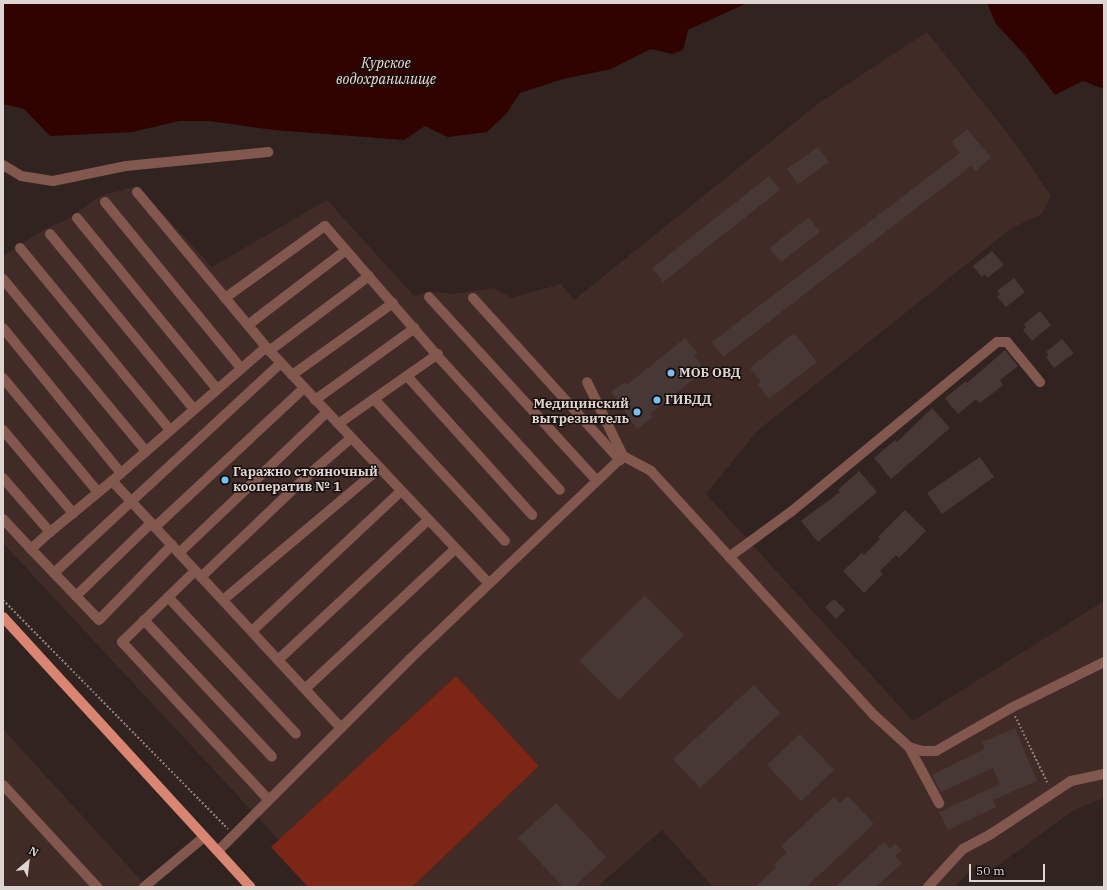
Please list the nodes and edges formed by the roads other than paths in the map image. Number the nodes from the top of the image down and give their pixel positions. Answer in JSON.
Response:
{"nodes":[{"id":1,"x":268,"y":152,"type":"dead end"},
{"id":2,"x":3,"y":165,"type":"edge"},
{"id":3,"x":137,"y":192,"type":"dead end"},
{"id":4,"x":105,"y":202,"type":"dead end"},
{"id":5,"x":77,"y":218,"type":"dead end"},
{"id":6,"x":50,"y":234,"type":"dead end"},
{"id":7,"x":20,"y":248,"type":"dead end"},
{"id":8,"x":346,"y":250,"type":"junction"},
{"id":9,"x":369,"y":276,"type":"junction"},
{"id":10,"x":3,"y":279,"type":"edge"},
{"id":11,"x":429,"y":297,"type":"dead end"},
{"id":12,"x":225,"y":298,"type":"junction"},
{"id":13,"x":473,"y":298,"type":"dead end"},
{"id":14,"x":393,"y":303,"type":"junction"},
{"id":15,"x":248,"y":325,"type":"junction"},
{"id":16,"x":3,"y":328,"type":"edge"},
{"id":17,"x":415,"y":328,"type":"junction"},
{"id":18,"x":268,"y":349,"type":"junction"},
{"id":19,"x":438,"y":354,"type":"junction"},
{"id":20,"x":281,"y":363,"type":"junction"},
{"id":21,"x":241,"y":368,"type":"junction"},
{"id":22,"x":292,"y":375,"type":"junction"},
{"id":23,"x":407,"y":376,"type":"junction"},
{"id":24,"x":3,"y":378,"type":"edge"},
{"id":25,"x":587,"y":382,"type":"dead end"},
{"id":26,"x":1040,"y":382,"type":"dead end"},
{"id":27,"x":304,"y":388,"type":"junction"},
{"id":28,"x":217,"y":389,"type":"junction"},
{"id":29,"x":374,"y":399,"type":"junction"},
{"id":30,"x":315,"y":400,"type":"junction"},
{"id":31,"x":194,"y":409,"type":"junction"},
{"id":32,"x":327,"y":412,"type":"junction"},
{"id":33,"x":338,"y":424,"type":"junction"},
{"id":34,"x":3,"y":430,"type":"edge"},
{"id":35,"x":170,"y":430,"type":"junction"},
{"id":36,"x":351,"y":438,"type":"junction"},
{"id":37,"x":146,"y":451,"type":"junction"},
{"id":38,"x":621,"y":458,"type":"junction"},
{"id":39,"x":380,"y":468,"type":"junction"},
{"id":40,"x":121,"y":473,"type":"junction"},
{"id":41,"x":3,"y":478,"type":"edge"},
{"id":42,"x":112,"y":481,"type":"junction"},
{"id":43,"x":597,"y":481,"type":"junction"},
{"id":44,"x":560,"y":490,"type":"dead end"},
{"id":45,"x":401,"y":491,"type":"junction"},
{"id":46,"x":98,"y":492,"type":"junction"},
{"id":47,"x":131,"y":502,"type":"junction"},
{"id":48,"x":73,"y":512,"type":"junction"},
{"id":49,"x":532,"y":515,"type":"dead end"},
{"id":50,"x":3,"y":519,"type":"edge"},
{"id":51,"x":428,"y":520,"type":"junction"},
{"id":52,"x":153,"y":525,"type":"junction"},
{"id":53,"x":50,"y":532,"type":"junction"},
{"id":54,"x":505,"y":541,"type":"dead end"},
{"id":55,"x":32,"y":549,"type":"junction"},
{"id":56,"x":175,"y":549,"type":"junction"},
{"id":57,"x":455,"y":549,"type":"junction"},
{"id":58,"x":729,"y":557,"type":"junction"},
{"id":59,"x":54,"y":572,"type":"junction"},
{"id":60,"x":198,"y":574,"type":"junction"},
{"id":61,"x":489,"y":584,"type":"junction"},
{"id":62,"x":76,"y":596,"type":"junction"},
{"id":63,"x":168,"y":597,"type":"junction"},
{"id":64,"x":223,"y":600,"type":"junction"},
{"id":65,"x":3,"y":617,"type":"edge"},
{"id":66,"x":144,"y":620,"type":"junction"},
{"id":67,"x":252,"y":631,"type":"junction"},
{"id":68,"x":278,"y":660,"type":"junction"},
{"id":69,"x":1104,"y":662,"type":"edge"},
{"id":70,"x":305,"y":689,"type":"junction"},
{"id":71,"x":341,"y":728,"type":"junction"},
{"id":72,"x":296,"y":734,"type":"dead end"},
{"id":73,"x":909,"y":747,"type":"junction"},
{"id":74,"x":272,"y":757,"type":"dead end"},
{"id":75,"x":1104,"y":774,"type":"edge"},
{"id":76,"x":3,"y":785,"type":"edge"},
{"id":77,"x":268,"y":799,"type":"junction"},
{"id":78,"x":939,"y":803,"type":"dead end"},
{"id":79,"x":204,"y":836,"type":"junction"},
{"id":80,"x":218,"y":852,"type":"junction"},
{"id":81,"x":98,"y":887,"type":"edge"},
{"id":82,"x":144,"y":887,"type":"edge"},
{"id":83,"x":250,"y":887,"type":"edge"},
{"id":84,"x":928,"y":887,"type":"edge"}],
"edges":[{"from":1,"to":2,"type":"street"},
{"from":3,"to":12,"type":"street"},
{"from":4,"to":21,"type":"street"},
{"from":5,"to":28,"type":"street"},
{"from":6,"to":31,"type":"street"},
{"from":7,"to":35,"type":"street"},
{"from":8,"to":9,"type":"street"},
{"from":8,"to":12,"type":"street"},
{"from":8,"to":15,"type":"street"},
{"from":9,"to":14,"type":"street"},
{"from":9,"to":18,"type":"street"},
{"from":10,"to":37,"type":"street"},
{"from":11,"to":43,"type":"street"},
{"from":12,"to":15,"type":"street"},
{"from":13,"to":38,"type":"street"},
{"from":14,"to":17,"type":"street"},
{"from":14,"to":22,"type":"street"},
{"from":15,"to":18,"type":"street"},
{"from":16,"to":40,"type":"street"},
{"from":17,"to":19,"type":"street"},
{"from":17,"to":30,"type":"street"},
{"from":18,"to":20,"type":"street"},
{"from":18,"to":21,"type":"street"},
{"from":19,"to":23,"type":"street"},
{"from":19,"to":44,"type":"street"},
{"from":20,"to":22,"type":"street"},
{"from":20,"to":47,"type":"street"},
{"from":21,"to":28,"type":"street"},
{"from":22,"to":27,"type":"street"},
{"from":23,"to":29,"type":"street"},
{"from":23,"to":49,"type":"street"},
{"from":24,"to":46,"type":"street"},
{"from":25,"to":38,"type":"street"},
{"from":26,"to":58,"type":"street"},
{"from":27,"to":30,"type":"street"},
{"from":27,"to":52,"type":"street"},
{"from":28,"to":31,"type":"street"},
{"from":29,"to":33,"type":"street"},
{"from":29,"to":54,"type":"street"},
{"from":30,"to":32,"type":"street"},
{"from":31,"to":35,"type":"street"},
{"from":32,"to":33,"type":"street"},
{"from":32,"to":56,"type":"street"},
{"from":33,"to":36,"type":"street"},
{"from":34,"to":48,"type":"street"},
{"from":35,"to":37,"type":"street"},
{"from":36,"to":39,"type":"street"},
{"from":36,"to":60,"type":"street"},
{"from":37,"to":40,"type":"street"},
{"from":38,"to":43,"type":"street"},
{"from":38,"to":58,"type":"street"},
{"from":39,"to":45,"type":"street"},
{"from":39,"to":64,"type":"street"},
{"from":40,"to":42,"type":"street"},
{"from":41,"to":53,"type":"street"},
{"from":42,"to":46,"type":"street"},
{"from":42,"to":47,"type":"street"},
{"from":43,"to":61,"type":"street"},
{"from":45,"to":51,"type":"street"},
{"from":45,"to":67,"type":"street"},
{"from":46,"to":48,"type":"street"},
{"from":47,"to":52,"type":"street"},
{"from":47,"to":59,"type":"street"},
{"from":48,"to":53,"type":"street"},
{"from":50,"to":55,"type":"street"},
{"from":51,"to":57,"type":"street"},
{"from":51,"to":68,"type":"street"},
{"from":52,"to":56,"type":"street"},
{"from":52,"to":62,"type":"street"},
{"from":53,"to":55,"type":"street"},
{"from":55,"to":59,"type":"street"},
{"from":56,"to":60,"type":"street"},
{"from":56,"to":62,"type":"street"},
{"from":57,"to":61,"type":"street"},
{"from":57,"to":70,"type":"street"},
{"from":58,"to":73,"type":"street"},
{"from":59,"to":62,"type":"street"},
{"from":60,"to":63,"type":"street"},
{"from":60,"to":64,"type":"street"},
{"from":61,"to":71,"type":"street"},
{"from":63,"to":66,"type":"street"},
{"from":63,"to":72,"type":"street"},
{"from":64,"to":67,"type":"street"},
{"from":65,"to":79,"type":"main road"},
{"from":66,"to":74,"type":"street"},
{"from":66,"to":77,"type":"street"},
{"from":67,"to":68,"type":"street"},
{"from":68,"to":70,"type":"street"},
{"from":69,"to":73,"type":"street"},
{"from":70,"to":71,"type":"street"},
{"from":71,"to":77,"type":"street"},
{"from":73,"to":78,"type":"street"},
{"from":75,"to":84,"type":"street"},
{"from":76,"to":81,"type":"street"},
{"from":77,"to":80,"type":"street"},
{"from":79,"to":80,"type":"main road"},
{"from":79,"to":82,"type":"street"},
{"from":80,"to":83,"type":"main road"}]}
